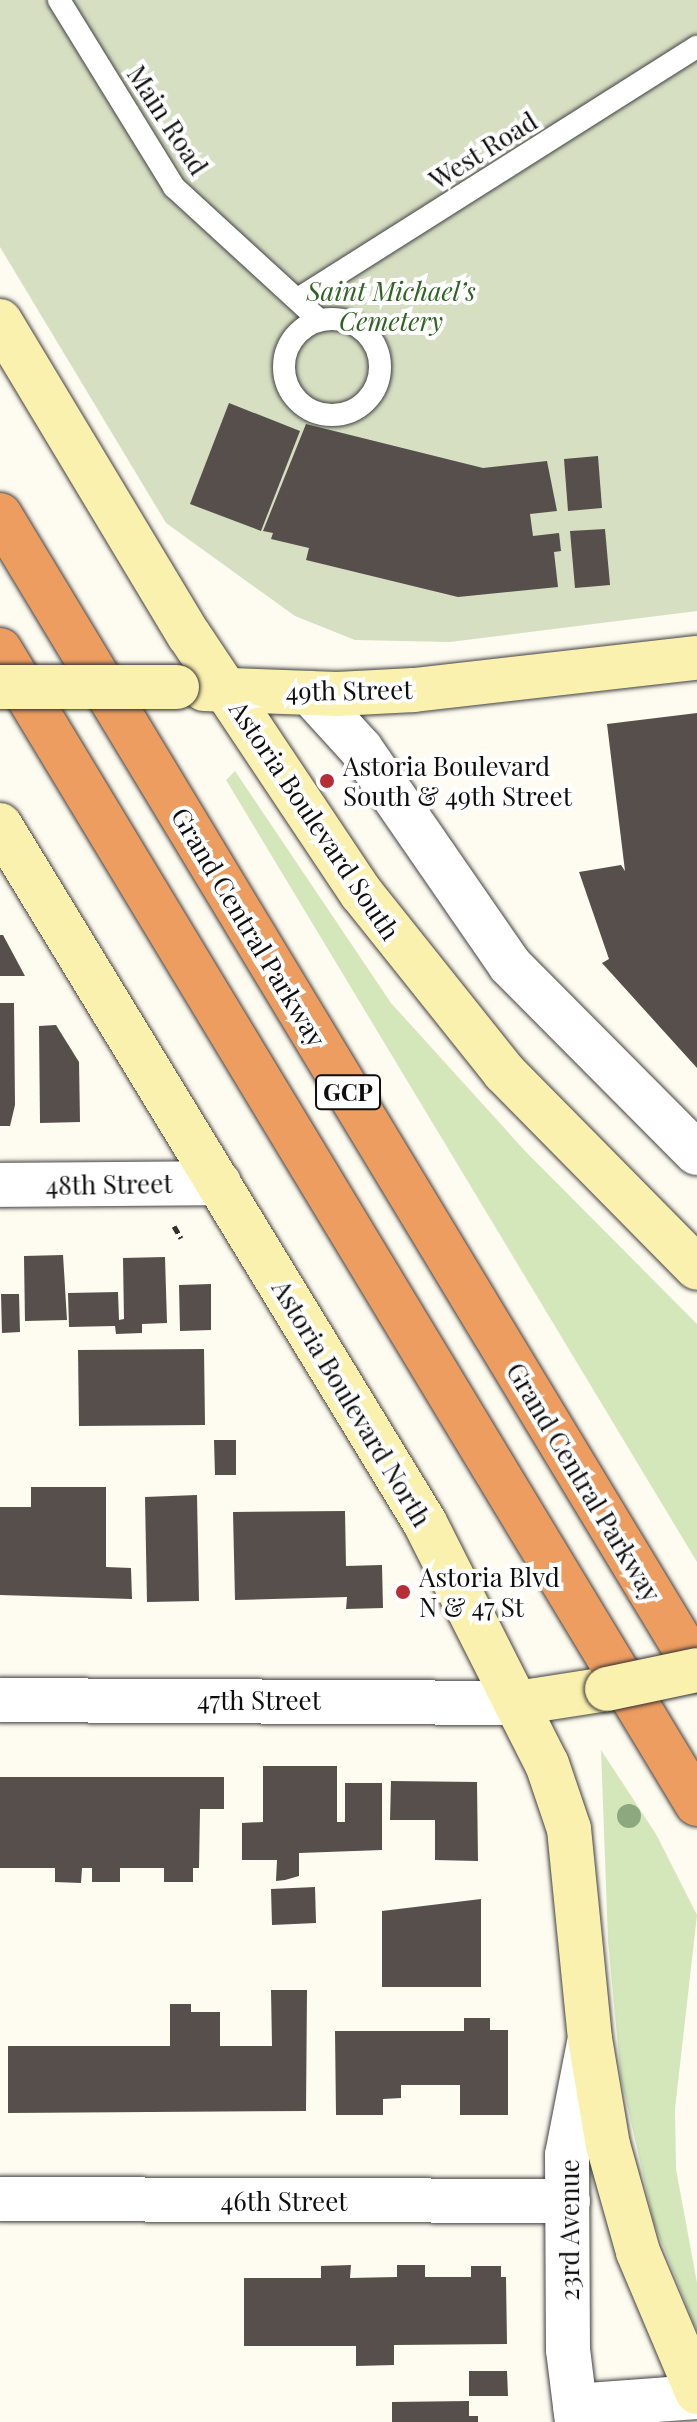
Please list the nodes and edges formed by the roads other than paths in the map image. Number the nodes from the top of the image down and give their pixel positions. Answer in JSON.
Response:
{"nodes":[{"id":1,"x":59,"y":0,"type":"edge"},
{"id":2,"x":697,"y":47,"type":"edge"},
{"id":3,"x":298,"y":299,"type":"junction"},
{"id":4,"x":319,"y":320,"type":"junction"},
{"id":5,"x":0,"y":321,"type":"edge"},
{"id":6,"x":0,"y":515,"type":"edge"},
{"id":7,"x":0,"y":650,"type":"edge"},
{"id":8,"x":697,"y":658,"type":"edge"},
{"id":9,"x":0,"y":687,"type":"edge"},
{"id":10,"x":227,"y":691,"type":"junction"},
{"id":11,"x":310,"y":693,"type":"junction"},
{"id":12,"x":0,"y":825,"type":"edge"},
{"id":13,"x":697,"y":1153,"type":"edge"},
{"id":14,"x":219,"y":1183,"type":"junction"},
{"id":15,"x":0,"y":1185,"type":"edge"},
{"id":16,"x":697,"y":1268,"type":"edge"},
{"id":17,"x":697,"y":1669,"type":"edge"},
{"id":18,"x":0,"y":1700,"type":"edge"},
{"id":19,"x":517,"y":1703,"type":"junction"},
{"id":20,"x":697,"y":1804,"type":"edge"},
{"id":21,"x":590,"y":2039,"type":"junction"},
{"id":22,"x":0,"y":2199,"type":"edge"},
{"id":23,"x":568,"y":2201,"type":"junction"},
{"id":24,"x":697,"y":2395,"type":"edge"},
{"id":25,"x":576,"y":2414,"type":"edge"}],
"edges":[{"from":1,"to":3,"type":"lane","name":"Main Road"},
{"from":2,"to":3,"type":"lane","name":"West Road"},
{"from":3,"to":4,"type":"lane","name":"Main Road"},
{"from":4,"to":4,"type":"lane"},
{"from":5,"to":10,"type":"main road","name":"Astoria Boulevard South"},
{"from":6,"to":17,"type":"highway","name":"Grand Central Parkway","number":"GCP"},
{"from":7,"to":20,"type":"highway","number":"GCP"},
{"from":8,"to":11,"type":"main road","name":"49th Street"},
{"from":9,"to":10,"type":"main road","name":"49th Street","bridge":true},
{"from":10,"to":11,"type":"main road","name":"49th Street"},
{"from":10,"to":16,"type":"main road","name":"Astoria Boulevard South"},
{"from":11,"to":13,"type":"street"},
{"from":12,"to":14,"type":"main road","name":"Astoria Boulevard North"},
{"from":14,"to":15,"type":"street","name":"48th Street"},
{"from":14,"to":19,"type":"main road","name":"Astoria Boulevard North"},
{"from":17,"to":19,"type":"main road","bridge":true},
{"from":18,"to":19,"type":"street","name":"47th Street"},
{"from":19,"to":21,"type":"main road","name":"Astoria Boulevard North"},
{"from":21,"to":23,"type":"street","name":"23rd Avenue"},
{"from":21,"to":24,"type":"main road","name":"Astoria Boulevard North"},
{"from":22,"to":23,"type":"street","name":"46th Street"},
{"from":23,"to":25,"type":"street","name":"23rd Avenue"},
{"from":24,"to":25,"type":"street"}]}
